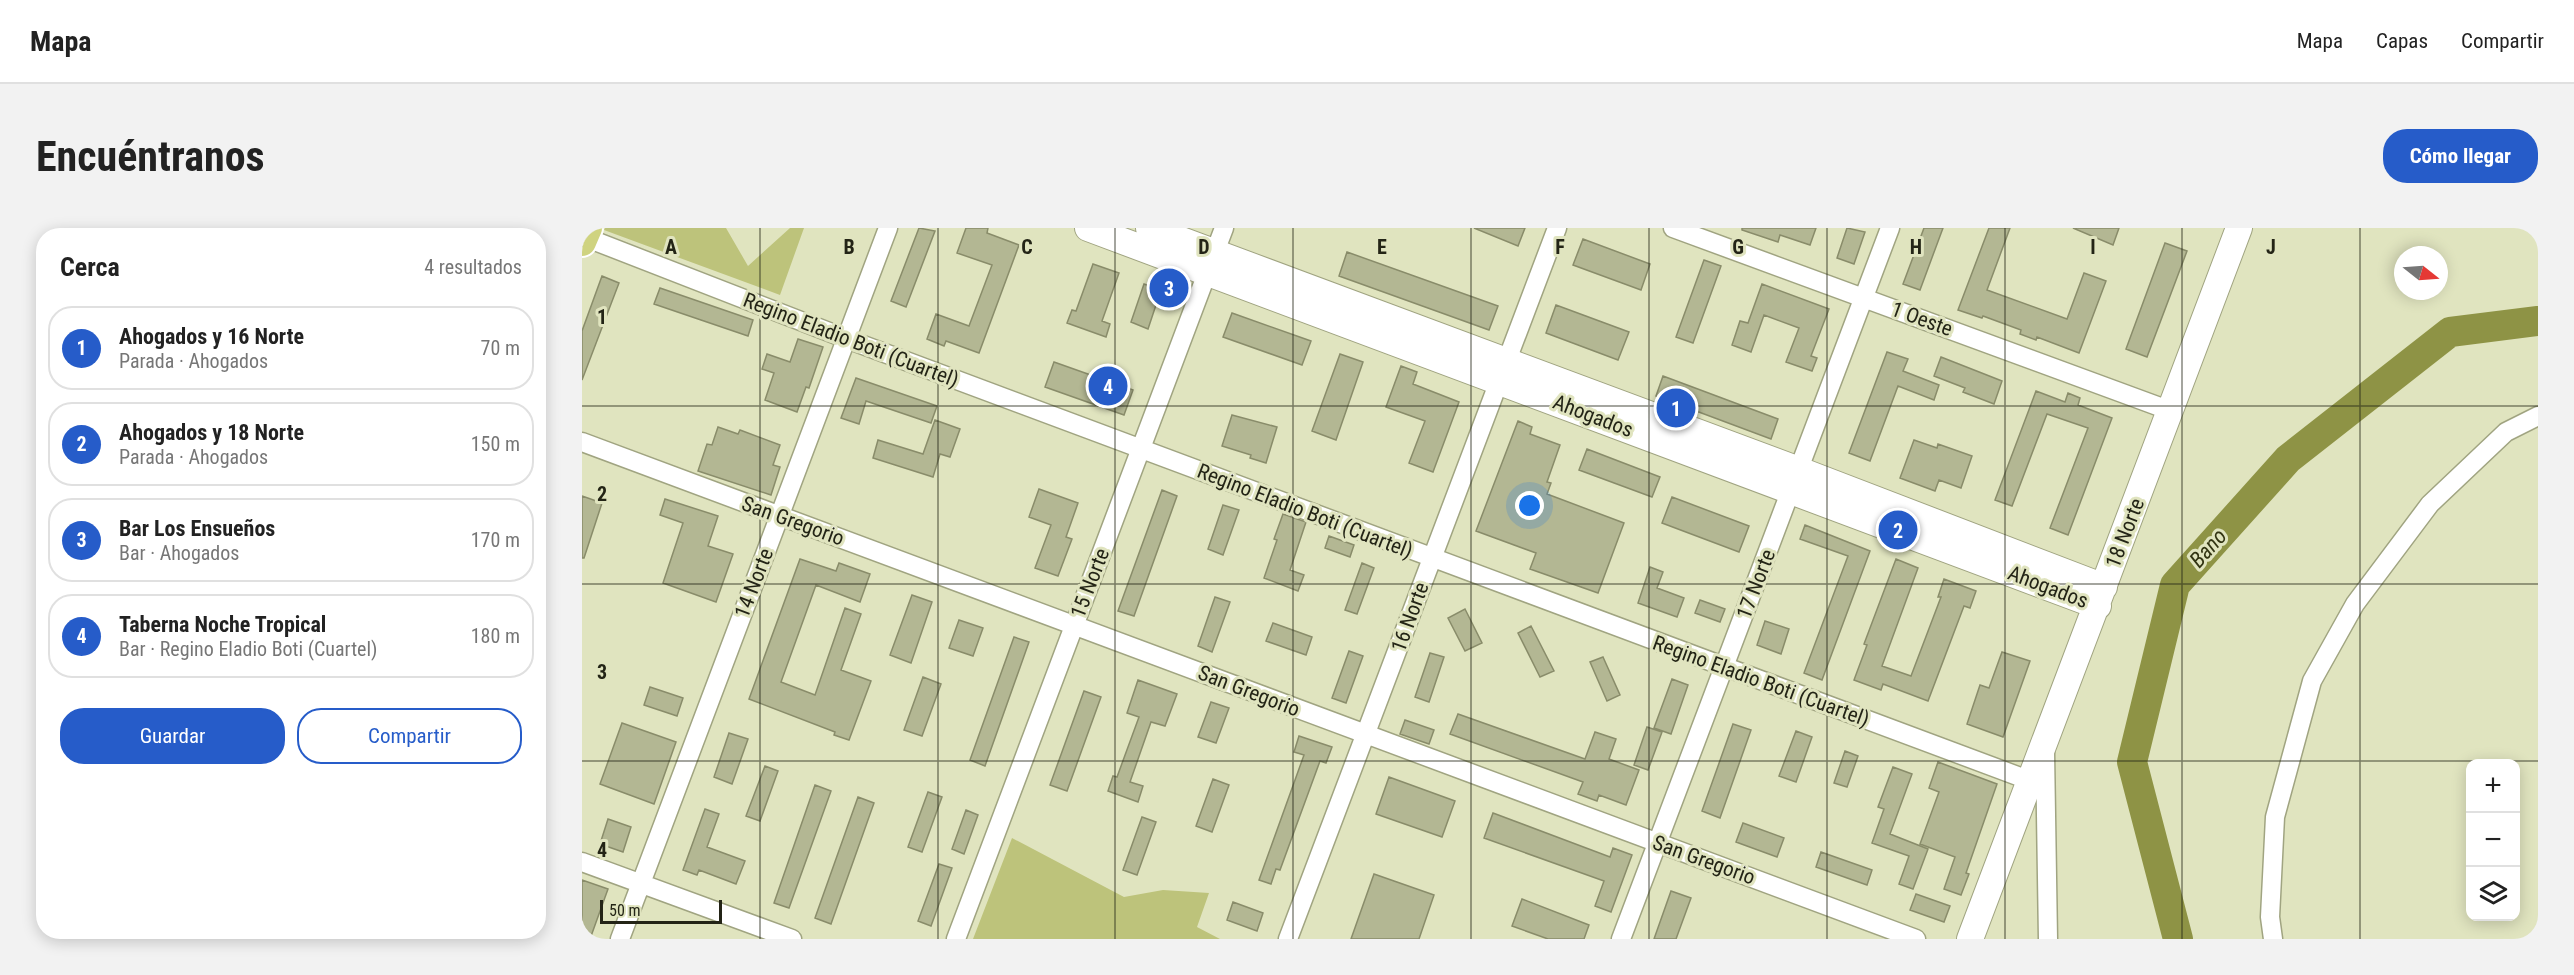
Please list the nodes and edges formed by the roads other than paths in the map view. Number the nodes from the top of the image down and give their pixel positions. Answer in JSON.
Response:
{"nodes":[{"id":1,"x":888,"y":228,"type":"edge"},
{"id":2,"x":1088,"y":228,"type":"edge"},
{"id":3,"x":1149,"y":228,"type":"edge"},
{"id":4,"x":1224,"y":228,"type":"edge"},
{"id":5,"x":1557,"y":228,"type":"edge"},
{"id":6,"x":1674,"y":228,"type":"edge"},
{"id":7,"x":1890,"y":228,"type":"edge"},
{"id":8,"x":2238,"y":228,"type":"edge"},
{"id":9,"x":584,"y":236,"type":"edge"},
{"id":10,"x":1211,"y":262,"type":"junction"},
{"id":11,"x":1864,"y":298,"type":"junction"},
{"id":12,"x":847,"y":339,"type":"junction"},
{"id":13,"x":1503,"y":372,"type":"junction"},
{"id":14,"x":2171,"y":411,"type":"junction"},
{"id":15,"x":2538,"y":416,"type":"edge"},
{"id":16,"x":582,"y":442,"type":"edge"},
{"id":17,"x":1141,"y":449,"type":"junction"},
{"id":18,"x":1795,"y":480,"type":"junction"},
{"id":19,"x":780,"y":516,"type":"junction"},
{"id":20,"x":1432,"y":559,"type":"junction"},
{"id":21,"x":2101,"y":596,"type":"junction"},
{"id":22,"x":1074,"y":625,"type":"junction"},
{"id":23,"x":1725,"y":667,"type":"junction"},
{"id":24,"x":1367,"y":735,"type":"junction"},
{"id":25,"x":2045,"y":745,"type":"junction"},
{"id":26,"x":2031,"y":781,"type":"junction"},
{"id":27,"x":1657,"y":843,"type":"junction"},
{"id":28,"x":582,"y":862,"type":"edge"},
{"id":29,"x":640,"y":885,"type":"junction"},
{"id":30,"x":620,"y":939,"type":"edge"},
{"id":31,"x":792,"y":939,"type":"edge"},
{"id":32,"x":956,"y":939,"type":"edge"},
{"id":33,"x":1287,"y":939,"type":"edge"},
{"id":34,"x":1621,"y":939,"type":"edge"},
{"id":35,"x":1916,"y":939,"type":"edge"},
{"id":36,"x":1970,"y":939,"type":"edge"},
{"id":37,"x":2048,"y":939,"type":"edge"},
{"id":38,"x":2273,"y":939,"type":"edge"}],
"edges":[{"from":1,"to":12,"type":"street","name":"14 Norte"},
{"from":2,"to":10,"type":"main road","name":"Ahogados"},
{"from":3,"to":10,"type":"main road","name":"Ahogados"},
{"from":4,"to":10,"type":"street","name":"15 Norte"},
{"from":5,"to":13,"type":"street","name":"16 Norte"},
{"from":6,"to":11,"type":"street","name":"1 Oeste"},
{"from":7,"to":11,"type":"street","name":"17 Norte"},
{"from":8,"to":14,"type":"main road","name":"18 Norte"},
{"from":9,"to":12,"type":"street","name":"Regino Eladio Boti (Cuartel)"},
{"from":10,"to":13,"type":"main road","name":"Ahogados"},
{"from":10,"to":17,"type":"street","name":"15 Norte"},
{"from":11,"to":14,"type":"street","name":"1 Oeste"},
{"from":11,"to":18,"type":"street","name":"17 Norte"},
{"from":12,"to":17,"type":"street","name":"Regino Eladio Boti (Cuartel)"},
{"from":12,"to":19,"type":"street","name":"14 Norte"},
{"from":13,"to":18,"type":"main road","name":"Ahogados"},
{"from":13,"to":20,"type":"street","name":"16 Norte"},
{"from":14,"to":21,"type":"main road","name":"18 Norte"},
{"from":15,"to":38,"type":"street"},
{"from":16,"to":19,"type":"street","name":"San Gregorio"},
{"from":17,"to":20,"type":"street","name":"Regino Eladio Boti (Cuartel)"},
{"from":17,"to":22,"type":"street","name":"15 Norte"},
{"from":18,"to":21,"type":"main road","name":"Ahogados"},
{"from":18,"to":23,"type":"street","name":"17 Norte"},
{"from":19,"to":22,"type":"street","name":"San Gregorio"},
{"from":19,"to":29,"type":"street","name":"14 Norte"},
{"from":20,"to":23,"type":"street","name":"Regino Eladio Boti (Cuartel)"},
{"from":20,"to":24,"type":"street","name":"16 Norte"},
{"from":21,"to":25,"type":"main road","name":"18 Norte"},
{"from":22,"to":24,"type":"street","name":"San Gregorio"},
{"from":22,"to":32,"type":"street","name":"15 Norte"},
{"from":23,"to":26,"type":"street","name":"Regino Eladio Boti (Cuartel)"},
{"from":23,"to":27,"type":"street","name":"17 Norte"},
{"from":24,"to":27,"type":"street","name":"San Gregorio"},
{"from":24,"to":33,"type":"street","name":"16 Norte"},
{"from":25,"to":26,"type":"main road","name":"18 Norte"},
{"from":25,"to":37,"type":"street"},
{"from":26,"to":36,"type":"main road","name":"18 Norte"},
{"from":27,"to":34,"type":"street","name":"17 Norte"},
{"from":27,"to":35,"type":"street","name":"San Gregorio"},
{"from":28,"to":29,"type":"street"},
{"from":29,"to":30,"type":"street","name":"14 Norte"},
{"from":29,"to":31,"type":"street"}]}
